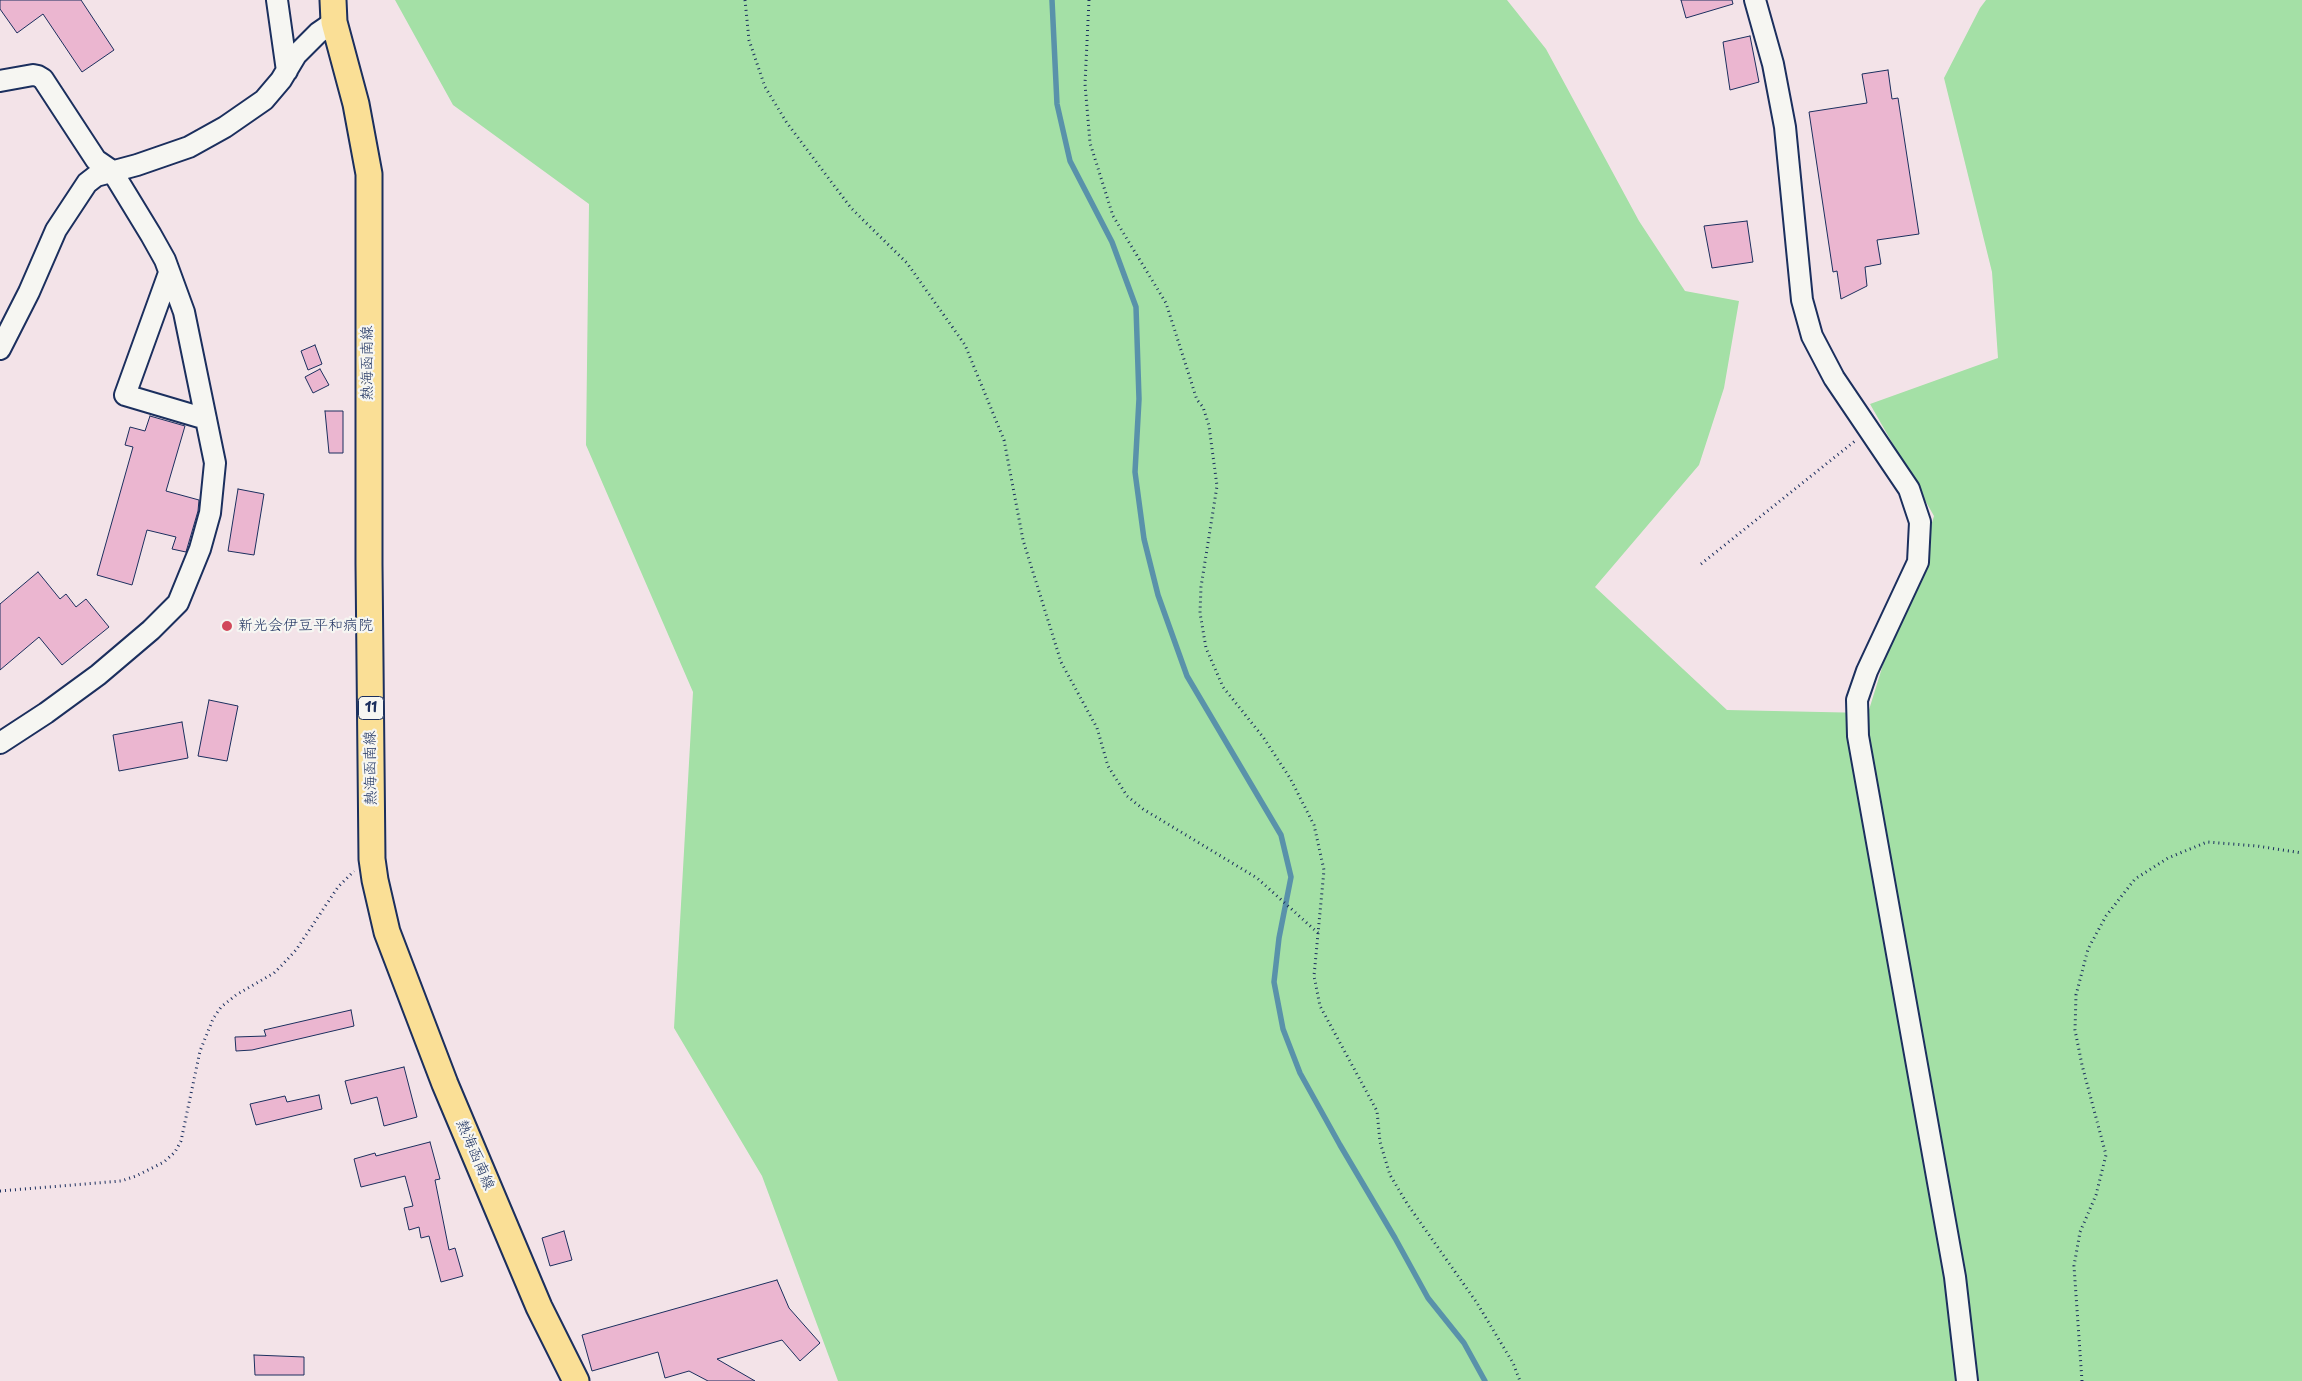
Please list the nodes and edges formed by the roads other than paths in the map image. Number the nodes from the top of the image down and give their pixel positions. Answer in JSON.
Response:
{"nodes":[{"id":1,"x":277,"y":0,"type":"edge"},
{"id":2,"x":1755,"y":0,"type":"edge"},
{"id":3,"x":334,"y":11,"type":"edge"},
{"id":4,"x":286,"y":72,"type":"junction"},
{"id":5,"x":0,"y":80,"type":"edge"},
{"id":6,"x":112,"y":171,"type":"junction"},
{"id":7,"x":169,"y":273,"type":"junction"},
{"id":8,"x":0,"y":348,"type":"edge"},
{"id":9,"x":206,"y":418,"type":"junction"},
{"id":10,"x":0,"y":743,"type":"edge"},
{"id":11,"x":576,"y":1381,"type":"edge"},
{"id":12,"x":1967,"y":1381,"type":"edge"}],
"edges":[{"from":1,"to":4,"type":"street"},
{"from":2,"to":12,"type":"street"},
{"from":3,"to":4,"type":"street"},
{"from":3,"to":11,"type":"main road","name":"熱海函南線","number":"11"},
{"from":4,"to":6,"type":"street"},
{"from":5,"to":6,"type":"street"},
{"from":6,"to":7,"type":"street"},
{"from":6,"to":8,"type":"street"},
{"from":7,"to":9,"type":"street"},
{"from":7,"to":9,"type":"street"},
{"from":9,"to":10,"type":"street"}]}
